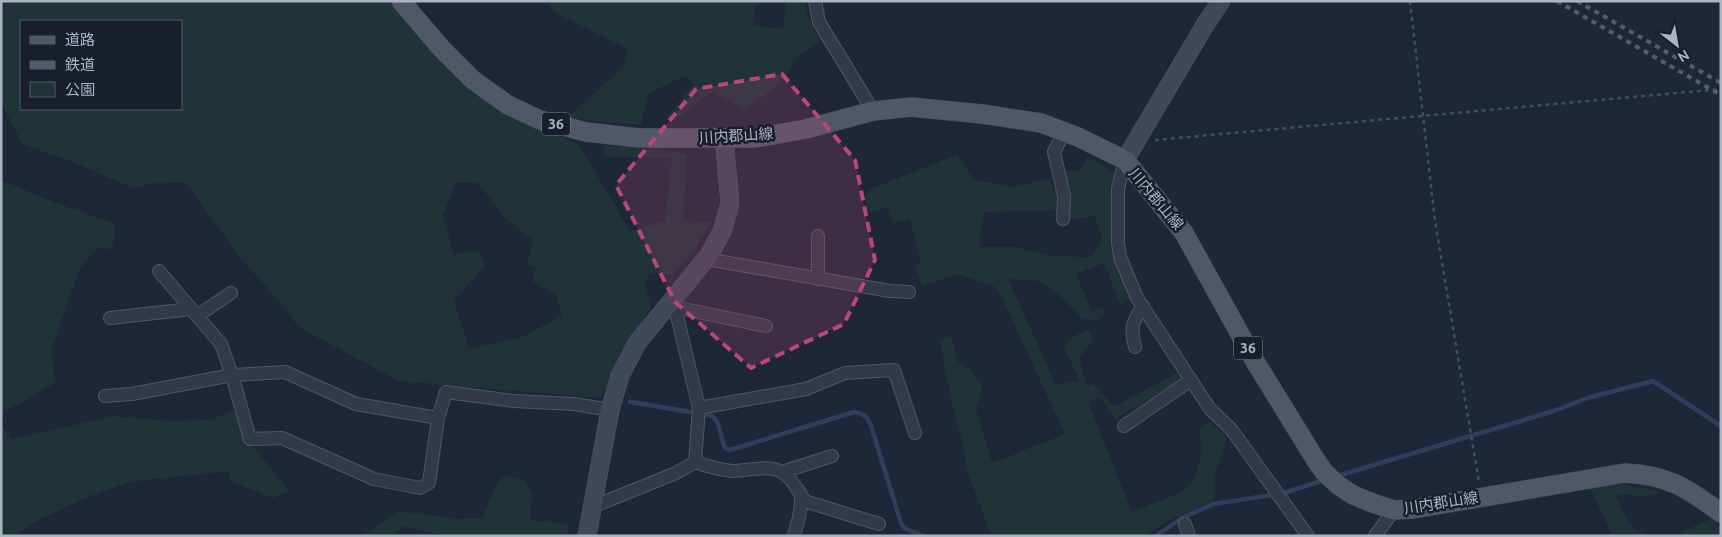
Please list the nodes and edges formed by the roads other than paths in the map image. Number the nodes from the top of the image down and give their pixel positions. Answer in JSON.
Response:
{"nodes":[{"id":1,"x":402,"y":1,"type":"edge"},
{"id":2,"x":815,"y":1,"type":"edge"},
{"id":3,"x":1221,"y":1,"type":"edge"},
{"id":4,"x":873,"y":111,"type":"junction"},
{"id":5,"x":1064,"y":132,"type":"junction"},
{"id":6,"x":724,"y":138,"type":"junction"},
{"id":7,"x":1124,"y":160,"type":"junction"},
{"id":8,"x":1063,"y":219,"type":"dead end"},
{"id":9,"x":818,"y":236,"type":"dead end"},
{"id":10,"x":706,"y":259,"type":"junction"},
{"id":11,"x":159,"y":271,"type":"dead end"},
{"id":12,"x":818,"y":278,"type":"junction"},
{"id":13,"x":909,"y":292,"type":"dead end"},
{"id":14,"x":231,"y":293,"type":"dead end"},
{"id":15,"x":674,"y":303,"type":"junction"},
{"id":16,"x":1143,"y":306,"type":"junction"},
{"id":17,"x":194,"y":312,"type":"junction"},
{"id":18,"x":110,"y":318,"type":"dead end"},
{"id":19,"x":766,"y":326,"type":"dead end"},
{"id":20,"x":1135,"y":347,"type":"dead end"},
{"id":21,"x":232,"y":375,"type":"junction"},
{"id":22,"x":1191,"y":380,"type":"junction"},
{"id":23,"x":105,"y":396,"type":"dead end"},
{"id":24,"x":610,"y":410,"type":"junction"},
{"id":25,"x":699,"y":411,"type":"junction"},
{"id":26,"x":438,"y":418,"type":"junction"},
{"id":27,"x":1124,"y":426,"type":"dead end"},
{"id":28,"x":915,"y":433,"type":"dead end"},
{"id":29,"x":832,"y":456,"type":"dead end"},
{"id":30,"x":695,"y":462,"type":"junction"},
{"id":31,"x":782,"y":472,"type":"junction"},
{"id":32,"x":801,"y":500,"type":"junction"},
{"id":33,"x":592,"y":507,"type":"junction"},
{"id":34,"x":1394,"y":510,"type":"junction"},
{"id":35,"x":1721,"y":513,"type":"edge"},
{"id":36,"x":879,"y":524,"type":"dead end"},
{"id":37,"x":587,"y":536,"type":"edge"},
{"id":38,"x":794,"y":536,"type":"edge"},
{"id":39,"x":1308,"y":536,"type":"edge"},
{"id":40,"x":1375,"y":536,"type":"edge"}],
"edges":[{"from":1,"to":6,"type":"main road","name":"川内郡山線","number":"36"},
{"from":2,"to":4,"type":"street"},
{"from":3,"to":7,"type":"street"},
{"from":4,"to":5,"type":"main road","name":"川内郡山線","number":"36"},
{"from":4,"to":6,"type":"main road","name":"川内郡山線","number":"36"},
{"from":5,"to":7,"type":"main road","name":"川内郡山線","number":"36"},
{"from":5,"to":8,"type":"street"},
{"from":6,"to":10,"type":"street"},
{"from":7,"to":16,"type":"street"},
{"from":7,"to":34,"type":"main road","name":"川内郡山線","number":"36"},
{"from":9,"to":12,"type":"street"},
{"from":10,"to":12,"type":"street"},
{"from":10,"to":15,"type":"street"},
{"from":11,"to":17,"type":"street"},
{"from":12,"to":13,"type":"street"},
{"from":14,"to":17,"type":"street"},
{"from":15,"to":19,"type":"street"},
{"from":15,"to":24,"type":"street"},
{"from":15,"to":25,"type":"street"},
{"from":16,"to":20,"type":"street"},
{"from":16,"to":22,"type":"street"},
{"from":17,"to":18,"type":"street"},
{"from":17,"to":21,"type":"street"},
{"from":21,"to":23,"type":"street"},
{"from":21,"to":26,"type":"street"},
{"from":21,"to":26,"type":"street"},
{"from":22,"to":27,"type":"street"},
{"from":22,"to":39,"type":"street"},
{"from":24,"to":26,"type":"street"},
{"from":24,"to":33,"type":"street"},
{"from":25,"to":28,"type":"street"},
{"from":25,"to":30,"type":"street"},
{"from":29,"to":31,"type":"street"},
{"from":30,"to":31,"type":"street"},
{"from":30,"to":33,"type":"street"},
{"from":31,"to":32,"type":"street"},
{"from":32,"to":36,"type":"street"},
{"from":32,"to":38,"type":"street"},
{"from":33,"to":37,"type":"street"},
{"from":34,"to":35,"type":"main road","name":"川内郡山線","number":"36"},
{"from":34,"to":40,"type":"street"}]}
